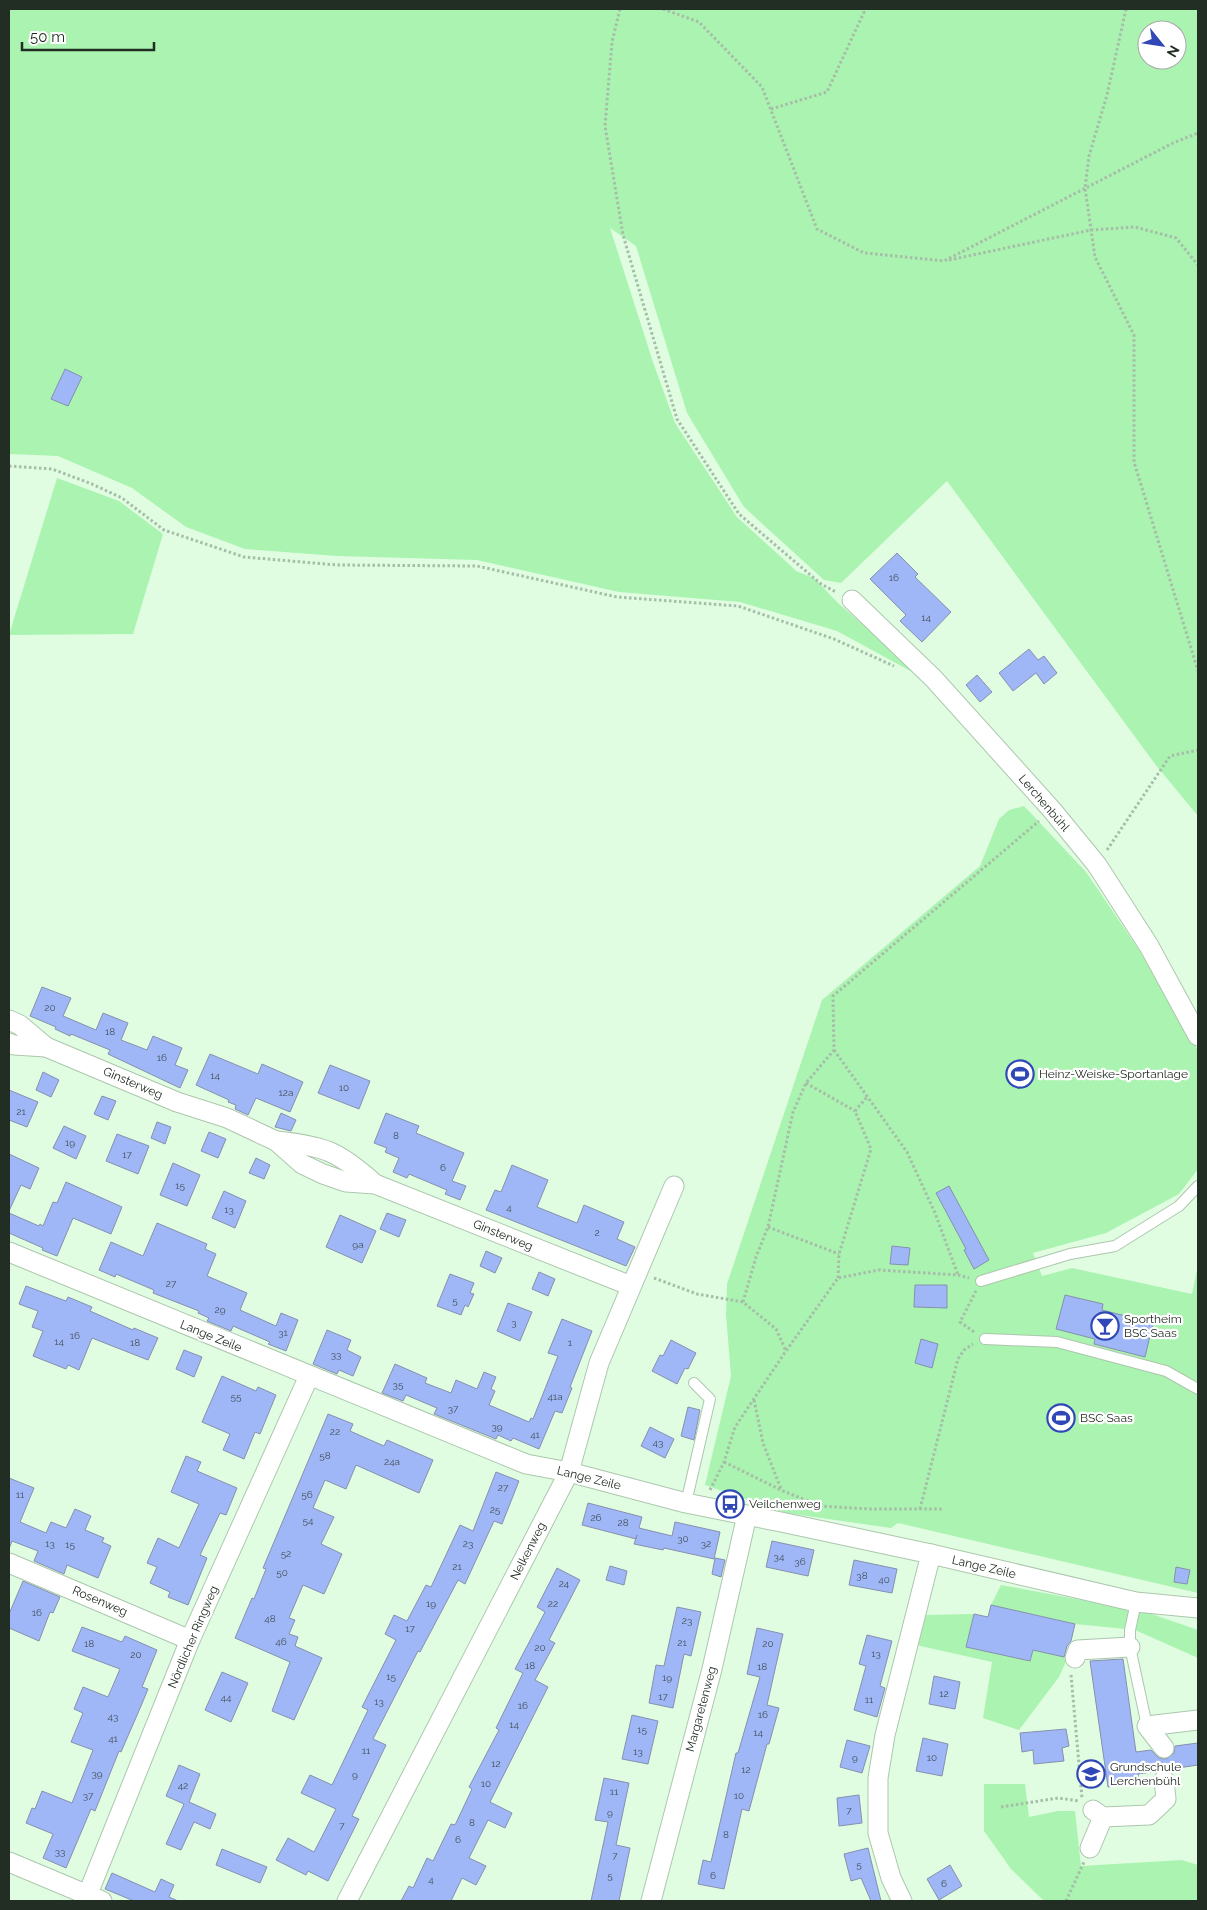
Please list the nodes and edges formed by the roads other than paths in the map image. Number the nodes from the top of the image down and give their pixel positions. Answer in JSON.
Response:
{"nodes":[{"id":1,"x":852,"y":600,"type":"road end"},
{"id":2,"x":9,"y":1020,"type":"edge"},
{"id":3,"x":1198,"y":1036,"type":"edge"},
{"id":4,"x":9,"y":1043,"type":"edge"},
{"id":5,"x":46,"y":1047,"type":"junction"},
{"id":6,"x":674,"y":1186,"type":"dead end"},
{"id":7,"x":1198,"y":1186,"type":"edge"},
{"id":8,"x":9,"y":1252,"type":"edge"},
{"id":9,"x":634,"y":1278,"type":"junction"},
{"id":10,"x":981,"y":1281,"type":"road end"},
{"id":11,"x":985,"y":1339,"type":"road end"},
{"id":12,"x":308,"y":1376,"type":"junction"},
{"id":13,"x":694,"y":1382,"type":"dead end"},
{"id":14,"x":1198,"y":1389,"type":"edge"},
{"id":15,"x":569,"y":1472,"type":"junction"},
{"id":16,"x":694,"y":1505,"type":"junction"},
{"id":17,"x":747,"y":1515,"type":"junction"},
{"id":18,"x":931,"y":1554,"type":"junction"},
{"id":19,"x":9,"y":1563,"type":"edge"},
{"id":20,"x":1136,"y":1602,"type":"junction"},
{"id":21,"x":1198,"y":1608,"type":"edge"},
{"id":22,"x":190,"y":1640,"type":"junction"},
{"id":23,"x":1130,"y":1647,"type":"junction"},
{"id":24,"x":1075,"y":1658,"type":"road end"},
{"id":25,"x":1198,"y":1720,"type":"edge"},
{"id":26,"x":1147,"y":1726,"type":"junction"},
{"id":27,"x":1164,"y":1748,"type":"dead end"},
{"id":28,"x":1164,"y":1780,"type":"dead end"},
{"id":29,"x":1090,"y":1848,"type":"road end"},
{"id":30,"x":9,"y":1862,"type":"edge"},
{"id":31,"x":92,"y":1899,"type":"edge"},
{"id":32,"x":347,"y":1901,"type":"edge"},
{"id":33,"x":651,"y":1901,"type":"edge"},
{"id":34,"x":902,"y":1901,"type":"edge"}],
"edges":[{"from":1,"to":3,"type":"street","name":"Lerchenbühl"},
{"from":2,"to":5,"type":"street","name":"Ginsterweg"},
{"from":4,"to":5,"type":"street","name":"Ginsterweg"},
{"from":5,"to":9,"type":"street","name":"Ginsterweg"},
{"from":6,"to":9,"type":"street","name":"Nelkenweg"},
{"from":7,"to":10,"type":"lane"},
{"from":8,"to":12,"type":"street","name":"Lange Zeile"},
{"from":9,"to":15,"type":"street","name":"Nelkenweg"},
{"from":11,"to":14,"type":"lane"},
{"from":12,"to":15,"type":"street","name":"Lange Zeile"},
{"from":12,"to":22,"type":"street","name":"Nördlicher Ringweg"},
{"from":13,"to":16,"type":"lane"},
{"from":15,"to":16,"type":"street","name":"Lange Zeile"},
{"from":15,"to":32,"type":"street","name":"Nelkenweg"},
{"from":16,"to":17,"type":"street","name":"Lange Zeile"},
{"from":17,"to":18,"type":"street","name":"Lange Zeile"},
{"from":17,"to":33,"type":"street","name":"Margaretenweg"},
{"from":18,"to":20,"type":"street","name":"Lange Zeile"},
{"from":18,"to":34,"type":"street"},
{"from":19,"to":22,"type":"street","name":"Rosenweg"},
{"from":20,"to":21,"type":"street","name":"Lange Zeile"},
{"from":20,"to":23,"type":"lane"},
{"from":22,"to":31,"type":"street","name":"Nördlicher Ringweg"},
{"from":23,"to":24,"type":"street"},
{"from":23,"to":26,"type":"lane"},
{"from":25,"to":26,"type":"street"},
{"from":26,"to":27,"type":"street"},
{"from":28,"to":29,"type":"street"},
{"from":30,"to":31,"type":"street"}]}
